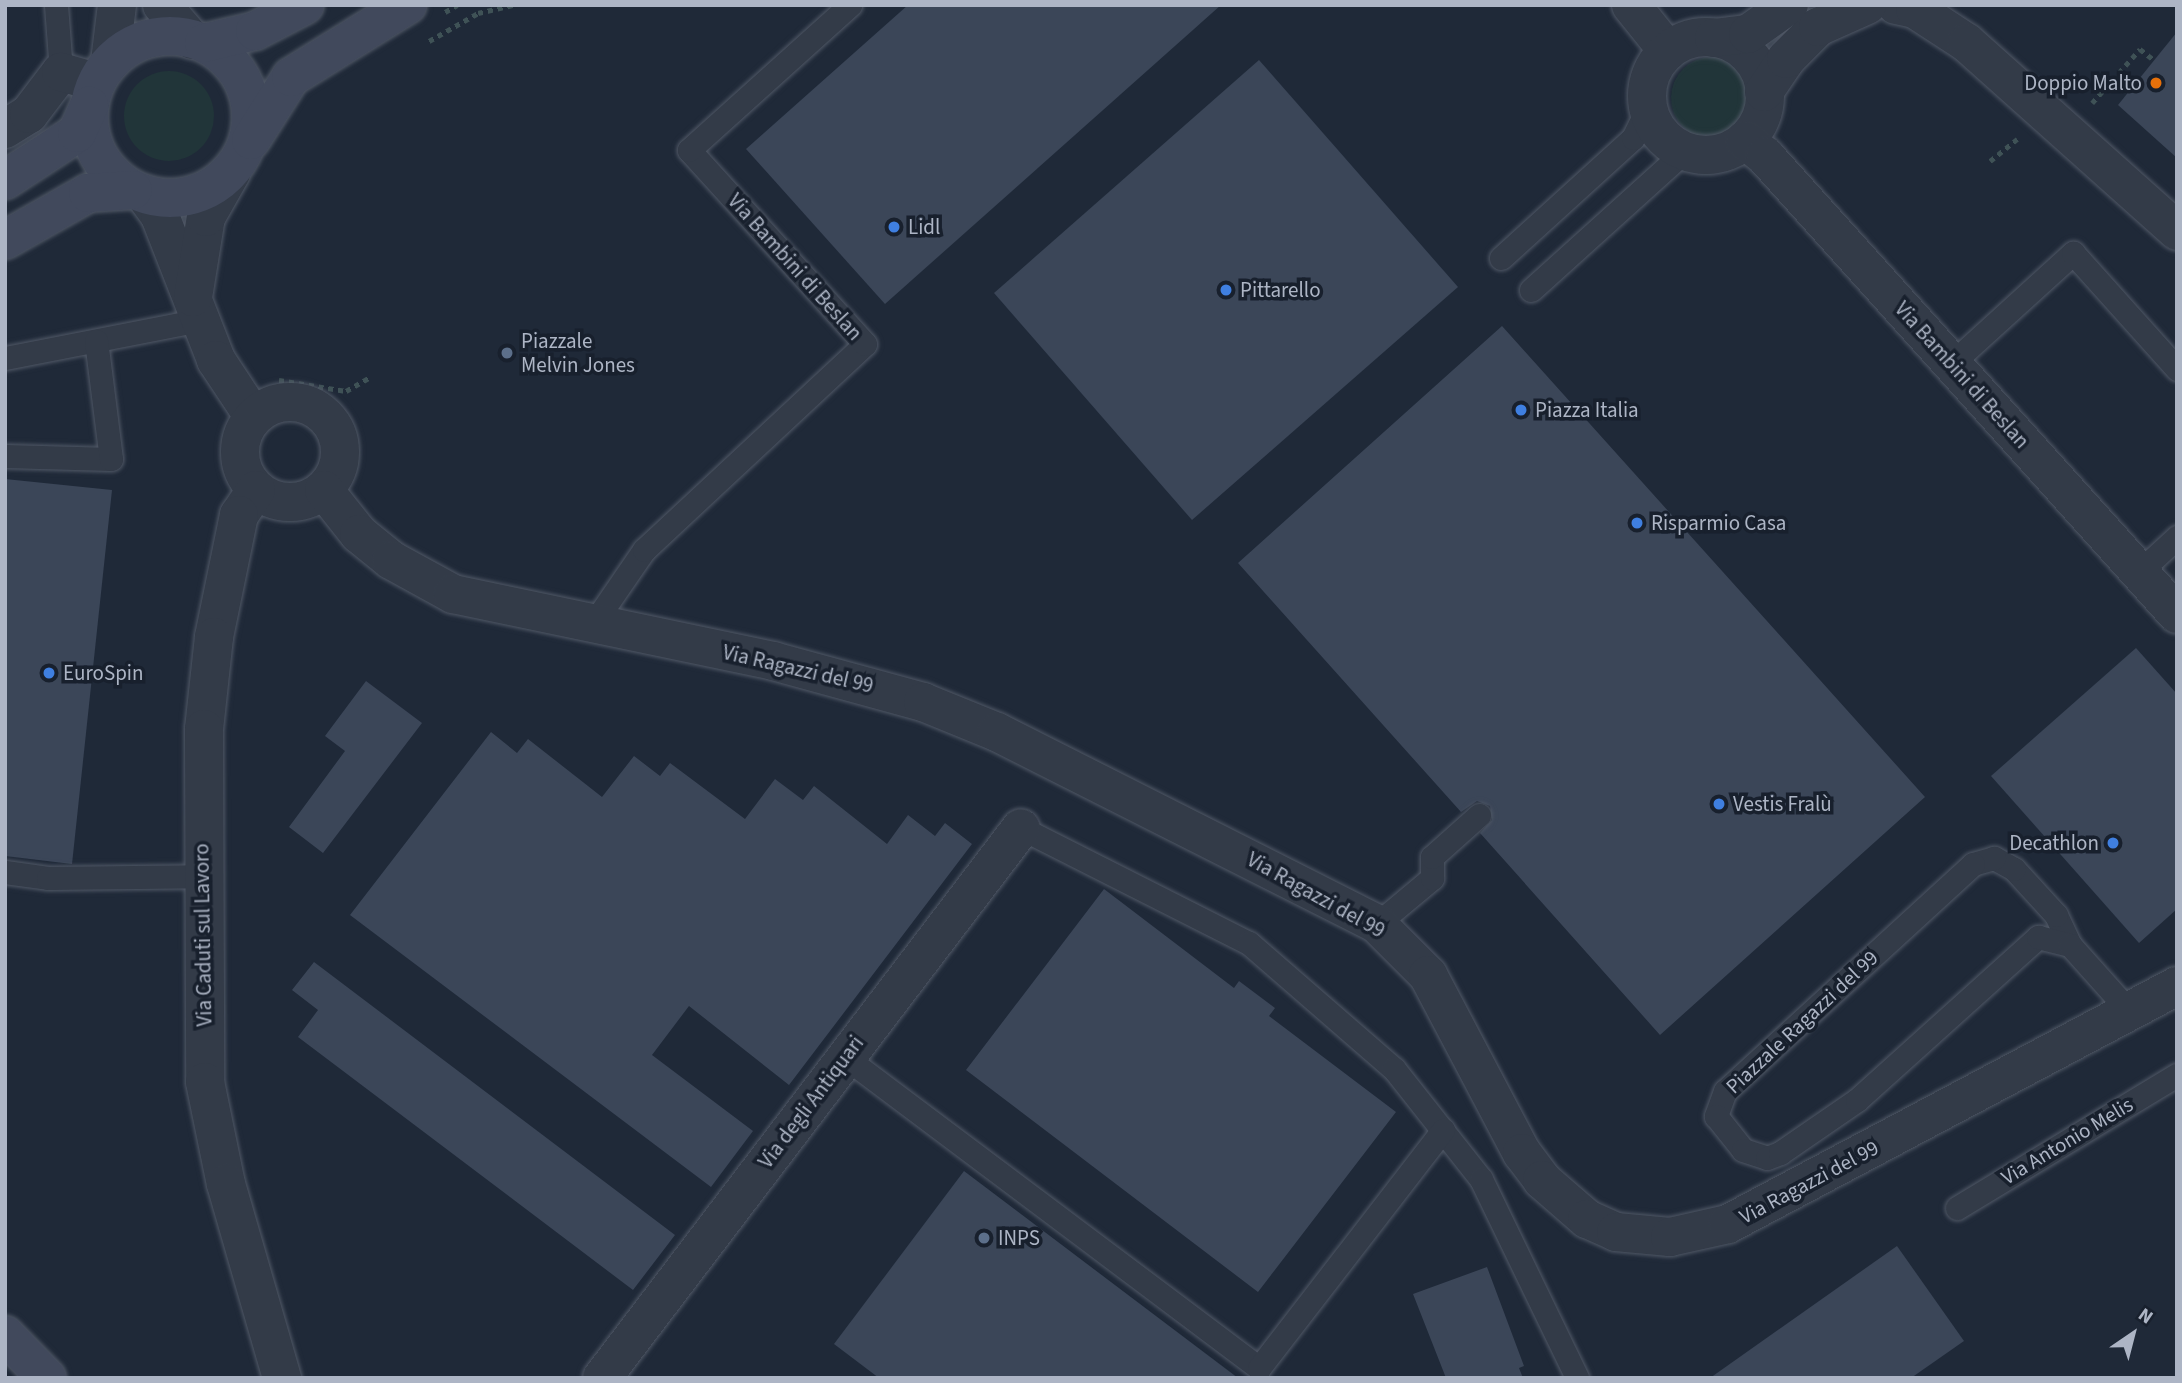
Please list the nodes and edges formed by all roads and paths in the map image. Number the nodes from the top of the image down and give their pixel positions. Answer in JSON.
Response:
{"nodes":[{"id":1,"x":56,"y":5,"type":"edge"},
{"id":2,"x":117,"y":5,"type":"edge"},
{"id":3,"x":162,"y":5,"type":"edge"},
{"id":4,"x":305,"y":5,"type":"edge"},
{"id":5,"x":457,"y":5,"type":"edge"},
{"id":6,"x":514,"y":5,"type":"edge"},
{"id":7,"x":849,"y":5,"type":"edge"},
{"id":8,"x":1631,"y":5,"type":"edge"},
{"id":9,"x":1789,"y":5,"type":"edge"},
{"id":10,"x":1867,"y":5,"type":"edge"},
{"id":11,"x":1911,"y":7,"type":"edge"},
{"id":12,"x":420,"y":12,"type":"edge"},
{"id":13,"x":1714,"y":38,"type":"junction"},
{"id":14,"x":198,"y":41,"type":"junction"},
{"id":15,"x":422,"y":46,"type":"dead end"},
{"id":16,"x":2140,"y":49,"type":"dead end"},
{"id":17,"x":1668,"y":51,"type":"junction"},
{"id":18,"x":2154,"y":60,"type":"dead end"},
{"id":19,"x":89,"y":81,"type":"junction"},
{"id":20,"x":1764,"y":92,"type":"junction"},
{"id":21,"x":1648,"y":107,"type":"junction"},
{"id":22,"x":5,"y":129,"type":"edge"},
{"id":23,"x":1745,"y":140,"type":"junction"},
{"id":24,"x":1685,"y":151,"type":"junction"},
{"id":25,"x":238,"y":162,"type":"junction"},
{"id":26,"x":5,"y":180,"type":"edge"},
{"id":27,"x":139,"y":193,"type":"junction"},
{"id":28,"x":2177,"y":231,"type":"edge"},
{"id":29,"x":5,"y":240,"type":"edge"},
{"id":30,"x":1501,"y":258,"type":"dead end"},
{"id":31,"x":1531,"y":290,"type":"dead end"},
{"id":32,"x":196,"y":309,"type":"junction"},
{"id":33,"x":96,"y":341,"type":"junction"},
{"id":34,"x":5,"y":358,"type":"edge"},
{"id":35,"x":1952,"y":363,"type":"junction"},
{"id":36,"x":2177,"y":369,"type":"edge"},
{"id":37,"x":370,"y":377,"type":"dead end"},
{"id":38,"x":273,"y":379,"type":"dead end"},
{"id":39,"x":254,"y":416,"type":"junction"},
{"id":40,"x":5,"y":456,"type":"edge"},
{"id":41,"x":324,"y":489,"type":"junction"},
{"id":42,"x":256,"y":490,"type":"junction"},
{"id":43,"x":2177,"y":537,"type":"edge"},
{"id":44,"x":2138,"y":572,"type":"junction"},
{"id":45,"x":2177,"y":614,"type":"edge"},
{"id":46,"x":591,"y":627,"type":"junction"},
{"id":47,"x":1479,"y":815,"type":"dead end"},
{"id":48,"x":1021,"y":828,"type":"joint"},
{"id":49,"x":5,"y":872,"type":"edge"},
{"id":50,"x":201,"y":876,"type":"junction"},
{"id":51,"x":1377,"y":924,"type":"junction"},
{"id":52,"x":2070,"y":946,"type":"junction"},
{"id":53,"x":2177,"y":986,"type":"edge"},
{"id":54,"x":2130,"y":1012,"type":"junction"},
{"id":55,"x":845,"y":1057,"type":"junction"},
{"id":56,"x":2177,"y":1075,"type":"edge"},
{"id":57,"x":1443,"y":1130,"type":"junction"},
{"id":58,"x":1957,"y":1208,"type":"dead end"},
{"id":59,"x":5,"y":1335,"type":"edge"},
{"id":60,"x":47,"y":1378,"type":"edge"},
{"id":61,"x":282,"y":1378,"type":"edge"},
{"id":62,"x":602,"y":1378,"type":"edge"},
{"id":63,"x":1577,"y":1378,"type":"edge"}],
"edges":[{"from":1,"to":19,"type":"lane"},
{"from":2,"to":19,"type":"street"},
{"from":3,"to":14,"type":"street"},
{"from":4,"to":14,"type":"main road"},
{"from":5,"to":12,"type":"path"},
{"from":6,"to":15,"type":"path"},
{"from":7,"to":46,"type":"lane","name":"Via Bambini di Beslan"},
{"from":8,"to":17,"type":"street"},
{"from":9,"to":13,"type":"street"},
{"from":10,"to":20,"type":"street"},
{"from":11,"to":28,"type":"street"},
{"from":12,"to":25,"type":"main road"},
{"from":13,"to":17,"type":"street"},
{"from":13,"to":20,"type":"street"},
{"from":14,"to":19,"type":"main road"},
{"from":14,"to":25,"type":"main road"},
{"from":16,"to":18,"type":"path"},
{"from":17,"to":21,"type":"street"},
{"from":19,"to":22,"type":"street"},
{"from":19,"to":26,"type":"main road"},
{"from":19,"to":27,"type":"main road"},
{"from":20,"to":23,"type":"street"},
{"from":21,"to":24,"type":"street"},
{"from":21,"to":30,"type":"lane"},
{"from":23,"to":24,"type":"street"},
{"from":23,"to":35,"type":"street","name":"Via Bambini di Beslan"},
{"from":24,"to":31,"type":"lane"},
{"from":25,"to":27,"type":"main road"},
{"from":25,"to":32,"type":"street"},
{"from":27,"to":29,"type":"main road"},
{"from":27,"to":32,"type":"street"},
{"from":32,"to":33,"type":"lane"},
{"from":32,"to":39,"type":"street"},
{"from":33,"to":34,"type":"lane"},
{"from":33,"to":40,"type":"lane"},
{"from":35,"to":36,"type":"lane"},
{"from":35,"to":44,"type":"street","name":"Via Bambini di Beslan"},
{"from":37,"to":38,"type":"path"},
{"from":39,"to":41,"type":"street"},
{"from":39,"to":42,"type":"street"},
{"from":41,"to":42,"type":"street"},
{"from":41,"to":46,"type":"street","name":"Via Ragazzi del 99"},
{"from":42,"to":50,"type":"street","name":"Via Caduti sul Lavoro"},
{"from":43,"to":44,"type":"lane"},
{"from":44,"to":45,"type":"street","name":"Via Bambini di Beslan"},
{"from":46,"to":51,"type":"street","name":"Via Ragazzi del 99"},
{"from":47,"to":51,"type":"lane"},
{"from":48,"to":55,"type":"street","name":"Via degli Antiquari"},
{"from":48,"to":57,"type":"lane"},
{"from":49,"to":50,"type":"lane"},
{"from":50,"to":61,"type":"street","name":"Via Caduti sul Lavoro"},
{"from":51,"to":54,"type":"street","name":"Via Ragazzi del 99"},
{"from":52,"to":52,"type":"lane","name":"Piazzale Ragazzi del 99"},
{"from":52,"to":54,"type":"lane","name":"Piazzale Ragazzi del 99"},
{"from":53,"to":54,"type":"street","name":"Via Ragazzi del 99"},
{"from":55,"to":57,"type":"lane"},
{"from":55,"to":62,"type":"street","name":"Via degli Antiquari"},
{"from":56,"to":58,"type":"lane","name":"Via Antonio Melis"},
{"from":57,"to":63,"type":"lane"},
{"from":59,"to":60,"type":"main road"}]}
